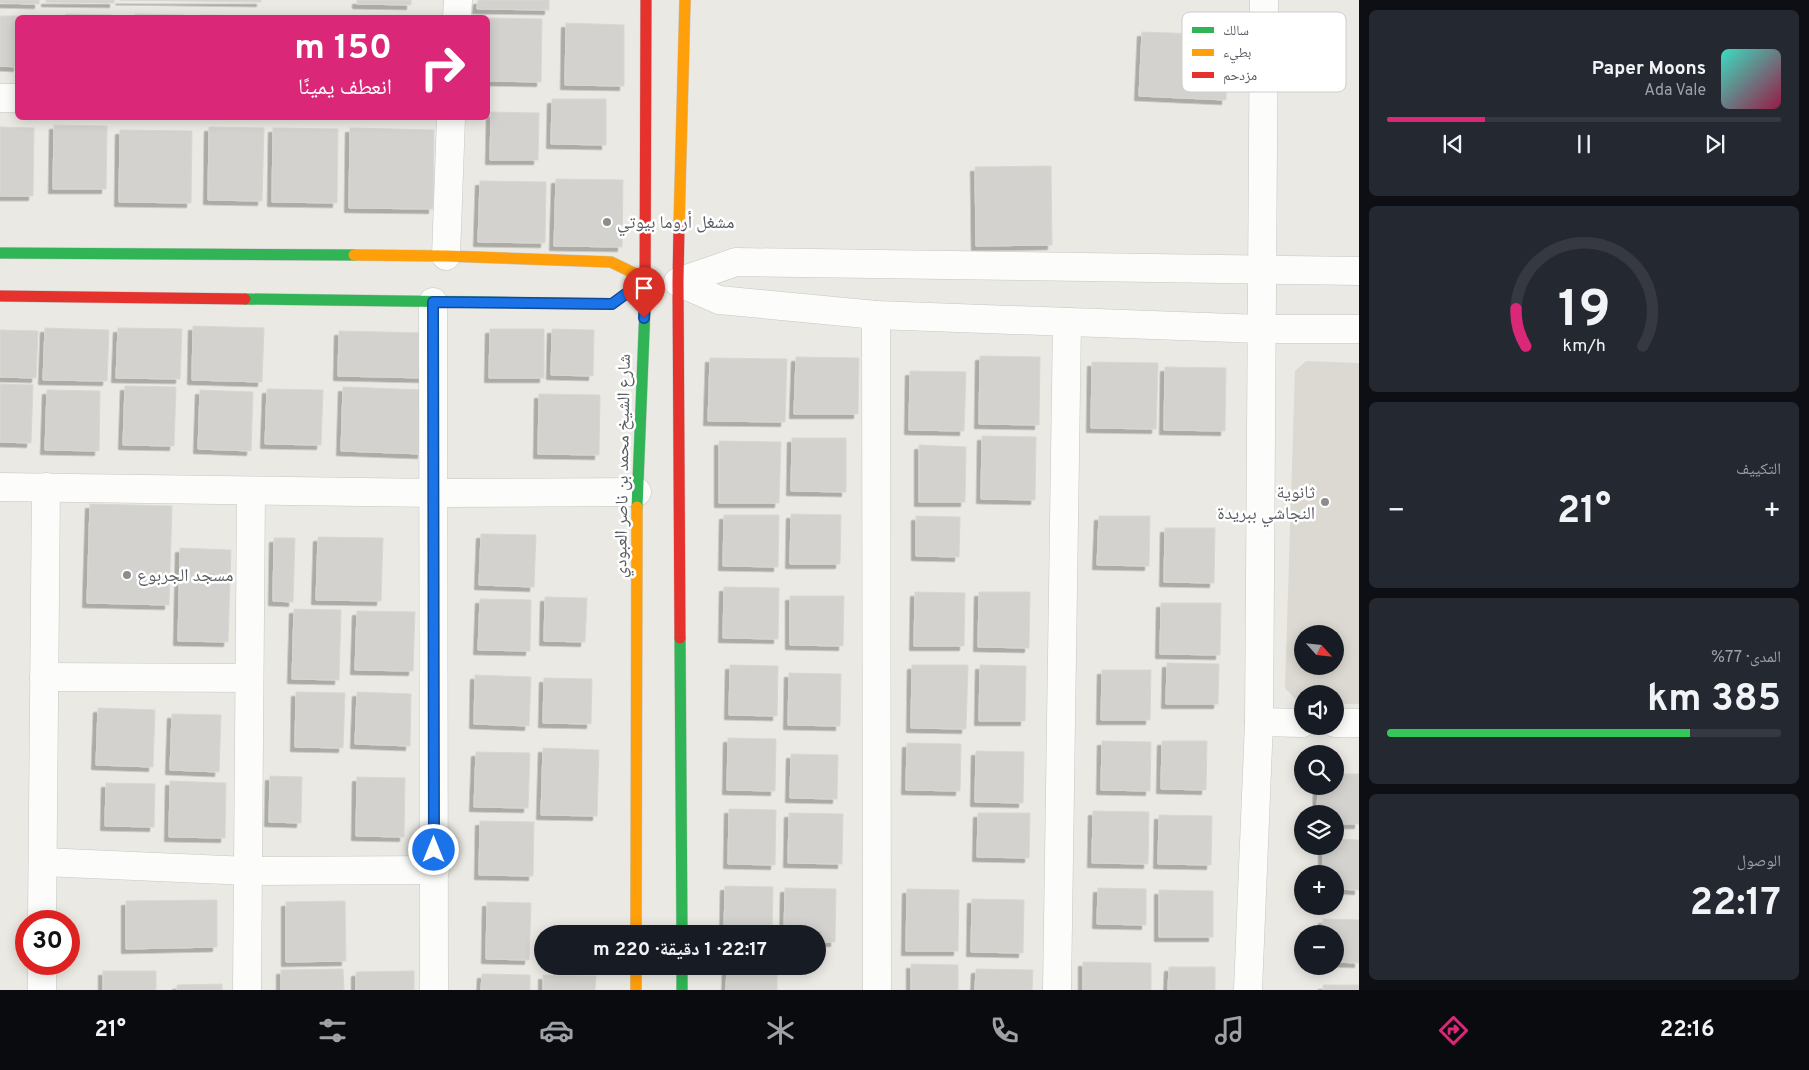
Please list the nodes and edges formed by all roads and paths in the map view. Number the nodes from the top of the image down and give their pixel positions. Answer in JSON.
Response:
{"nodes":[{"id":1,"x":458,"y":0,"type":"edge"},
{"id":2,"x":646,"y":0,"type":"edge"},
{"id":3,"x":685,"y":0,"type":"edge"},
{"id":4,"x":457,"y":15,"type":"edge"},
{"id":5,"x":1263,"y":92,"type":"edge"},
{"id":6,"x":0,"y":98,"type":"edge"},
{"id":7,"x":15,"y":98,"type":"edge"},
{"id":8,"x":451,"y":120,"type":"edge"},
{"id":9,"x":0,"y":253,"type":"edge"},
{"id":10,"x":446,"y":256,"type":"junction"},
{"id":11,"x":1261,"y":268,"type":"junction"},
{"id":12,"x":1359,"y":271,"type":"edge"},
{"id":13,"x":646,"y":279,"type":"junction"},
{"id":14,"x":678,"y":282,"type":"junction"},
{"id":15,"x":0,"y":296,"type":"edge"},
{"id":16,"x":433,"y":302,"type":"junction"},
{"id":17,"x":876,"y":315,"type":"junction"},
{"id":18,"x":1067,"y":322,"type":"junction"},
{"id":19,"x":1261,"y":329,"type":"junction"},
{"id":20,"x":1359,"y":329,"type":"edge"},
{"id":21,"x":0,"y":487,"type":"edge"},
{"id":22,"x":46,"y":487,"type":"junction"},
{"id":23,"x":251,"y":491,"type":"junction"},
{"id":24,"x":637,"y":492,"type":"junction"},
{"id":25,"x":434,"y":493,"type":"junction"},
{"id":26,"x":44,"y":677,"type":"junction"},
{"id":27,"x":249,"y":678,"type":"junction"},
{"id":28,"x":1259,"y":722,"type":"junction"},
{"id":29,"x":1294,"y":722,"type":"edge"},
{"id":30,"x":1344,"y":723,"type":"edge"},
{"id":31,"x":1359,"y":723,"type":"edge"},
{"id":32,"x":43,"y":862,"type":"junction"},
{"id":33,"x":434,"y":870,"type":"junction"},
{"id":34,"x":248,"y":871,"type":"junction"},
{"id":35,"x":42,"y":910,"type":"edge"},
{"id":36,"x":636,"y":925,"type":"edge"},
{"id":37,"x":682,"y":925,"type":"edge"},
{"id":38,"x":42,"y":975,"type":"edge"},
{"id":39,"x":636,"y":975,"type":"edge"},
{"id":40,"x":682,"y":975,"type":"edge"},
{"id":41,"x":42,"y":990,"type":"edge"},
{"id":42,"x":247,"y":990,"type":"edge"},
{"id":43,"x":434,"y":990,"type":"edge"},
{"id":44,"x":636,"y":990,"type":"edge"},
{"id":45,"x":682,"y":990,"type":"edge"},
{"id":46,"x":877,"y":990,"type":"edge"},
{"id":47,"x":1057,"y":990,"type":"edge"},
{"id":48,"x":1248,"y":990,"type":"edge"}],
"edges":[{"from":1,"to":4,"type":"street"},
{"from":2,"to":13,"type":"street","name":"شارع الشيخ محمد بن ناصر العبودي"},
{"from":3,"to":14,"type":"street"},
{"from":5,"to":11,"type":"street"},
{"from":6,"to":7,"type":"street"},
{"from":8,"to":10,"type":"street"},
{"from":9,"to":10,"type":"street"},
{"from":10,"to":13,"type":"street"},
{"from":11,"to":12,"type":"street"},
{"from":11,"to":14,"type":"street"},
{"from":11,"to":19,"type":"street"},
{"from":13,"to":16,"type":"street"},
{"from":13,"to":24,"type":"street","name":"شارع الشيخ محمد بن ناصر العبودي"},
{"from":14,"to":17,"type":"street"},
{"from":14,"to":37,"type":"street"},
{"from":15,"to":16,"type":"street"},
{"from":16,"to":25,"type":"street"},
{"from":17,"to":18,"type":"street"},
{"from":17,"to":46,"type":"street"},
{"from":18,"to":19,"type":"street"},
{"from":18,"to":47,"type":"street"},
{"from":19,"to":20,"type":"street"},
{"from":19,"to":28,"type":"street"},
{"from":21,"to":22,"type":"street"},
{"from":22,"to":23,"type":"street"},
{"from":22,"to":26,"type":"street"},
{"from":23,"to":25,"type":"street"},
{"from":23,"to":27,"type":"street"},
{"from":24,"to":25,"type":"street"},
{"from":24,"to":36,"type":"street","name":"شارع الشيخ محمد بن ناصر العبودي"},
{"from":25,"to":33,"type":"street"},
{"from":26,"to":27,"type":"street"},
{"from":26,"to":32,"type":"street"},
{"from":27,"to":34,"type":"street"},
{"from":28,"to":29,"type":"street"},
{"from":28,"to":48,"type":"street"},
{"from":30,"to":31,"type":"street"},
{"from":32,"to":34,"type":"street"},
{"from":32,"to":35,"type":"street"},
{"from":33,"to":34,"type":"street"},
{"from":33,"to":43,"type":"street"},
{"from":34,"to":42,"type":"street"},
{"from":38,"to":41,"type":"street"},
{"from":39,"to":44,"type":"street"},
{"from":40,"to":45,"type":"street"}]}
